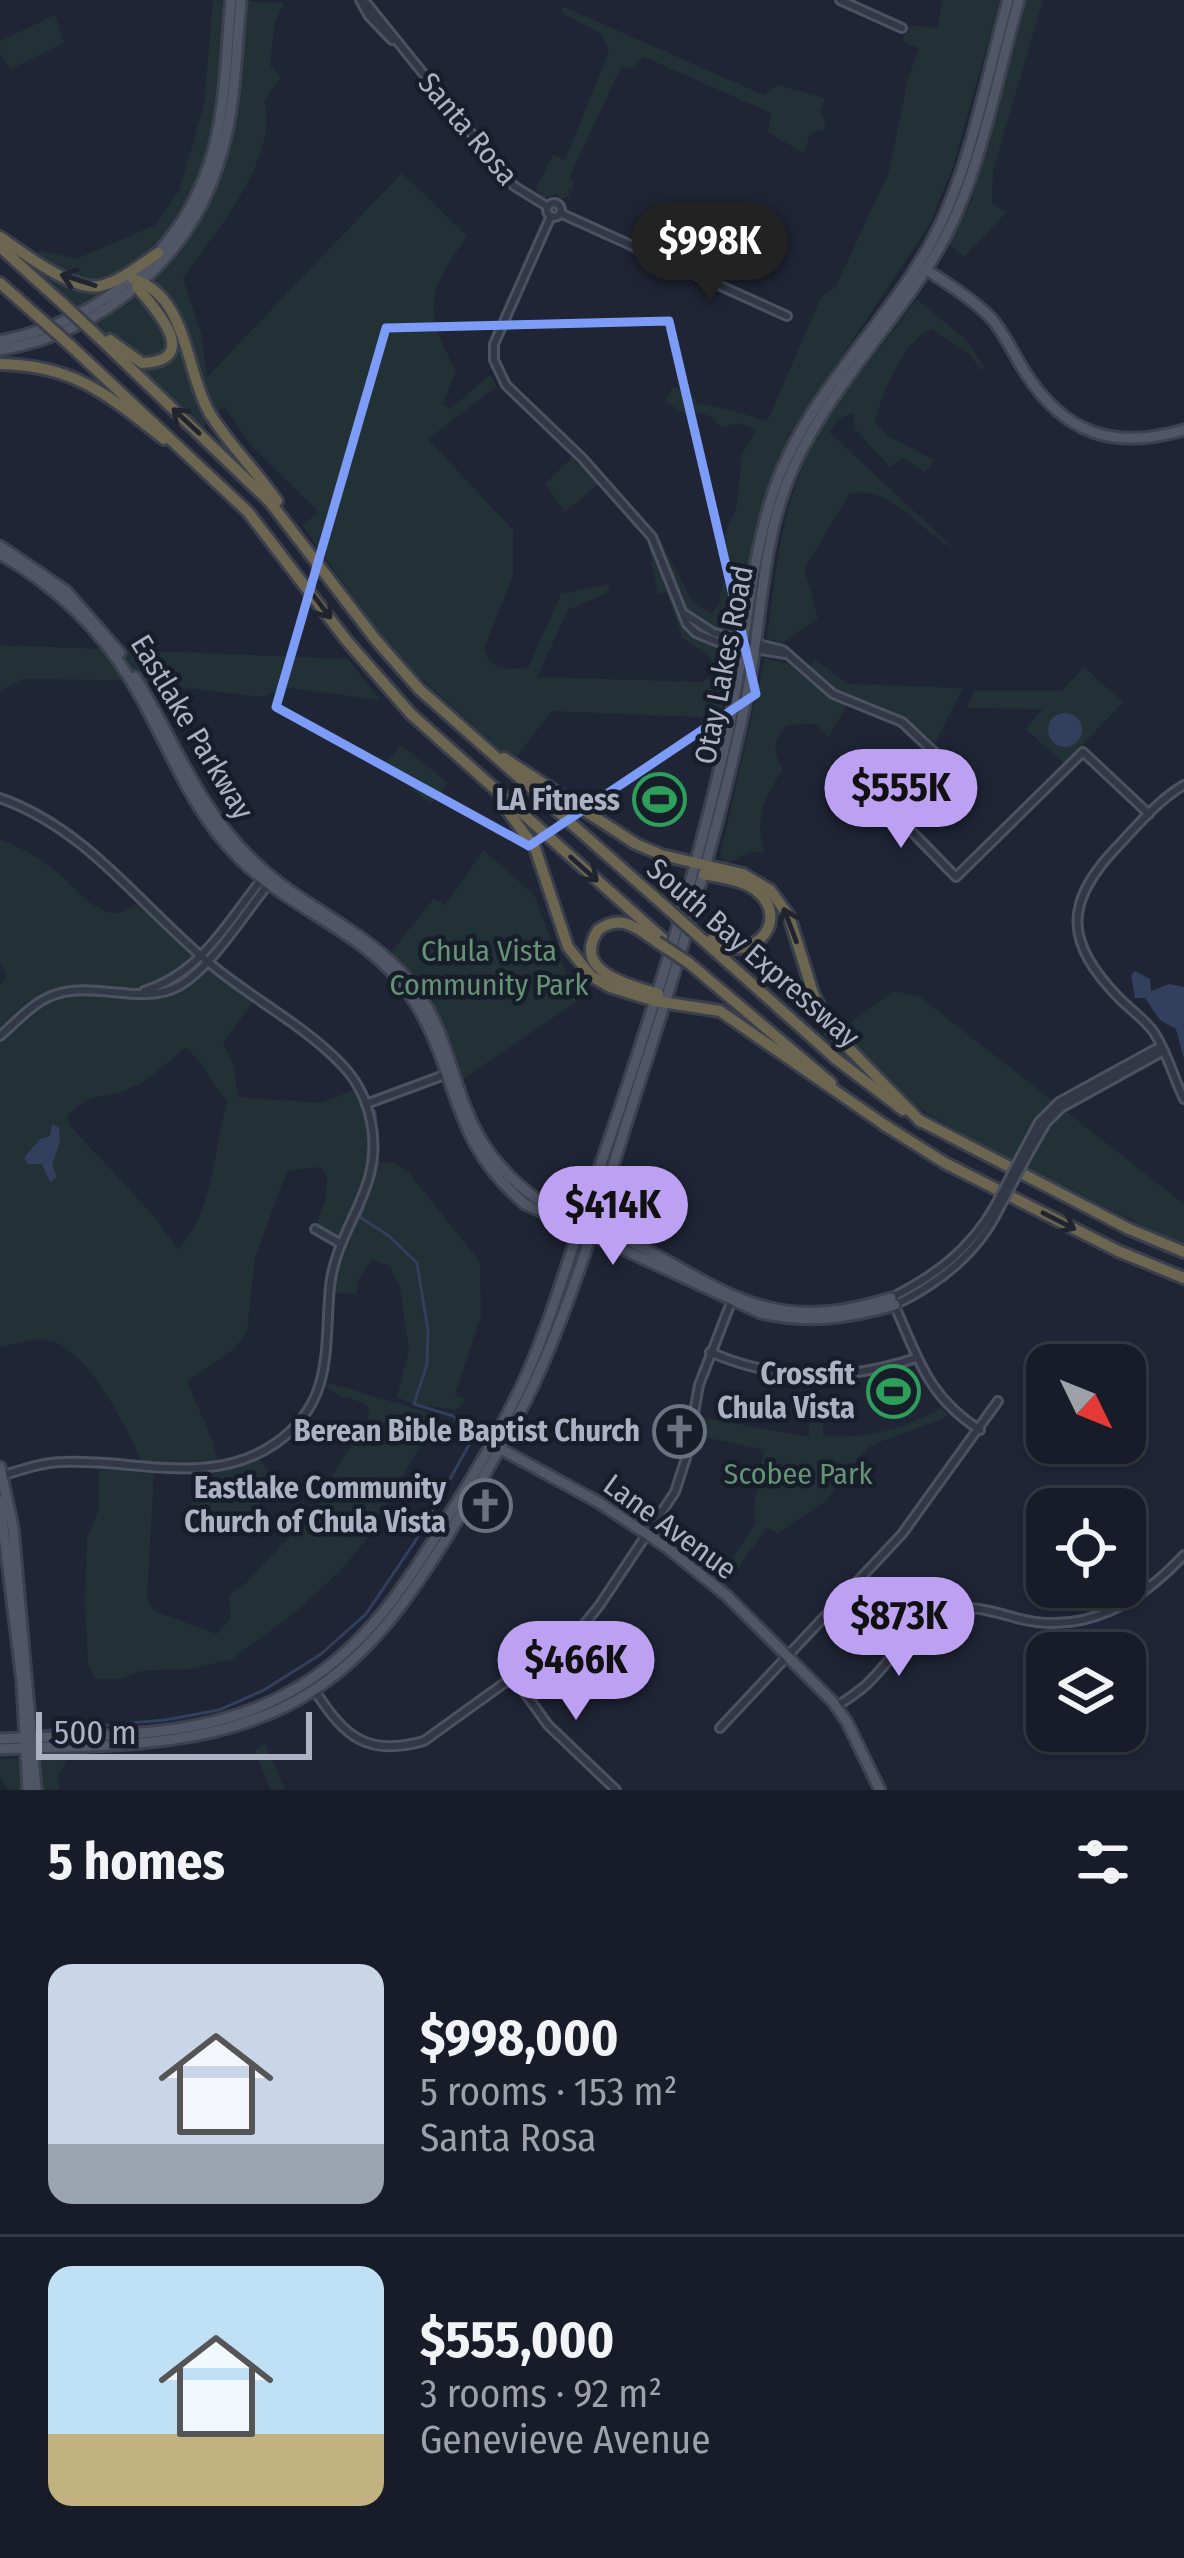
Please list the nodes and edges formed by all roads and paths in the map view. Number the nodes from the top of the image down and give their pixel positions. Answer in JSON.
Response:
{"nodes":[{"id":1,"x":231,"y":0,"type":"edge"},
{"id":2,"x":241,"y":0,"type":"edge"},
{"id":3,"x":362,"y":0,"type":"edge"},
{"id":4,"x":840,"y":0,"type":"edge"},
{"id":5,"x":1008,"y":0,"type":"edge"},
{"id":6,"x":1018,"y":0,"type":"edge"},
{"id":7,"x":902,"y":28,"type":"dead end"},
{"id":8,"x":556,"y":214,"type":"junction"},
{"id":9,"x":0,"y":237,"type":"edge"},
{"id":10,"x":0,"y":247,"type":"edge"},
{"id":11,"x":158,"y":253,"type":"junction"},
{"id":12,"x":922,"y":267,"type":"junction"},
{"id":13,"x":137,"y":283,"type":"junction"},
{"id":14,"x":0,"y":287,"type":"edge"},
{"id":15,"x":787,"y":316,"type":"dead end"},
{"id":16,"x":95,"y":331,"type":"junction"},
{"id":17,"x":0,"y":341,"type":"edge"},
{"id":18,"x":860,"y":345,"type":"junction"},
{"id":19,"x":0,"y":350,"type":"edge"},
{"id":20,"x":0,"y":364,"type":"edge"},
{"id":21,"x":843,"y":385,"type":"junction"},
{"id":22,"x":1184,"y":430,"type":"edge"},
{"id":23,"x":248,"y":512,"type":"junction"},
{"id":24,"x":298,"y":534,"type":"junction"},
{"id":25,"x":0,"y":550,"type":"edge"},
{"id":26,"x":751,"y":644,"type":"junction"},
{"id":27,"x":462,"y":728,"type":"junction"},
{"id":28,"x":465,"y":764,"type":"junction"},
{"id":29,"x":1184,"y":785,"type":"edge"},
{"id":30,"x":0,"y":798,"type":"edge"},
{"id":31,"x":1149,"y":814,"type":"junction"},
{"id":32,"x":702,"y":868,"type":"junction"},
{"id":33,"x":268,"y":879,"type":"junction"},
{"id":34,"x":703,"y":937,"type":"junction"},
{"id":35,"x":659,"y":940,"type":"junction"},
{"id":36,"x":368,"y":950,"type":"junction"},
{"id":37,"x":385,"y":955,"type":"junction"},
{"id":38,"x":204,"y":959,"type":"junction"},
{"id":39,"x":659,"y":1000,"type":"junction"},
{"id":40,"x":0,"y":1036,"type":"edge"},
{"id":41,"x":1162,"y":1048,"type":"junction"},
{"id":42,"x":450,"y":1073,"type":"junction"},
{"id":43,"x":1184,"y":1099,"type":"edge"},
{"id":44,"x":366,"y":1104,"type":"junction"},
{"id":45,"x":921,"y":1122,"type":"junction"},
{"id":46,"x":889,"y":1128,"type":"junction"},
{"id":47,"x":478,"y":1152,"type":"junction"},
{"id":48,"x":521,"y":1186,"type":"junction"},
{"id":49,"x":585,"y":1228,"type":"junction"},
{"id":50,"x":315,"y":1229,"type":"dead end"},
{"id":51,"x":341,"y":1244,"type":"junction"},
{"id":52,"x":1184,"y":1252,"type":"edge"},
{"id":53,"x":1184,"y":1278,"type":"edge"},
{"id":54,"x":732,"y":1299,"type":"junction"},
{"id":55,"x":893,"y":1301,"type":"junction"},
{"id":56,"x":710,"y":1352,"type":"junction"},
{"id":57,"x":916,"y":1358,"type":"junction"},
{"id":58,"x":998,"y":1401,"type":"dead end"},
{"id":59,"x":980,"y":1430,"type":"junction"},
{"id":60,"x":496,"y":1446,"type":"junction"},
{"id":61,"x":1,"y":1473,"type":"edge"},
{"id":62,"x":0,"y":1501,"type":"edge"},
{"id":63,"x":649,"y":1534,"type":"junction"},
{"id":64,"x":1184,"y":1555,"type":"edge"},
{"id":65,"x":789,"y":1656,"type":"junction"},
{"id":66,"x":513,"y":1677,"type":"junction"},
{"id":67,"x":311,"y":1685,"type":"junction"},
{"id":68,"x":836,"y":1707,"type":"junction"},
{"id":69,"x":720,"y":1728,"type":"dead end"},
{"id":70,"x":0,"y":1739,"type":"edge"},
{"id":71,"x":28,"y":1743,"type":"junction"},
{"id":72,"x":0,"y":1749,"type":"edge"},
{"id":73,"x":32,"y":1790,"type":"edge"},
{"id":74,"x":616,"y":1790,"type":"edge"},
{"id":75,"x":880,"y":1790,"type":"edge"}],
"edges":[{"from":1,"to":11,"type":"main road"},
{"from":2,"to":13,"type":"main road"},
{"from":3,"to":8,"type":"street","name":"Santa Rosa"},
{"from":4,"to":7,"type":"street"},
{"from":5,"to":12,"type":"main road","name":"Otay Lakes Road"},
{"from":6,"to":12,"type":"main road","name":"Otay Lakes Road"},
{"from":8,"to":15,"type":"street"},
{"from":8,"to":26,"type":"street"},
{"from":11,"to":9,"type":"highway","one_way":true},
{"from":10,"to":16,"type":"highway","name":"South Bay Expressway","bridge":true},
{"from":11,"to":13,"type":"main road"},
{"from":12,"to":18,"type":"main road","name":"Otay Lakes Road"},
{"from":12,"to":21,"type":"main road","name":"Otay Lakes Road"},
{"from":12,"to":22,"type":"main road"},
{"from":13,"to":16,"type":"highway"},
{"from":13,"to":17,"type":"main road"},
{"from":13,"to":19,"type":"main road"},
{"from":13,"to":24,"type":"highway"},
{"from":14,"to":23,"type":"highway","name":"South Bay Expressway","bridge":true},
{"from":24,"to":16,"type":"highway","name":"South Bay Expressway","one_way":true},
{"from":18,"to":21,"type":"main road"},
{"from":18,"to":26,"type":"main road","name":"Otay Lakes Road"},
{"from":20,"to":23,"type":"highway"},
{"from":21,"to":26,"type":"main road","name":"Otay Lakes Road"},
{"from":23,"to":28,"type":"highway","name":"South Bay Expressway","one_way":true},
{"from":24,"to":27,"type":"highway","name":"South Bay Expressway"},
{"from":25,"to":33,"type":"main road","name":"Eastlake Parkway"},
{"from":26,"to":31,"type":"street"},
{"from":26,"to":32,"type":"main road","name":"Otay Lakes Road"},
{"from":27,"to":32,"type":"highway"},
{"from":27,"to":34,"type":"highway","name":"South Bay Expressway","bridge":true},
{"from":28,"to":35,"type":"highway","name":"South Bay Expressway","one_way":true},
{"from":28,"to":39,"type":"highway"},
{"from":29,"to":31,"type":"street"},
{"from":30,"to":38,"type":"street"},
{"from":31,"to":41,"type":"street"},
{"from":32,"to":34,"type":"highway"},
{"from":32,"to":39,"type":"main road","name":"Otay Lakes Road"},
{"from":45,"to":32,"type":"highway","one_way":true},
{"from":33,"to":36,"type":"main road","name":"Eastlake Parkway"},
{"from":33,"to":37,"type":"main road","name":"Eastlake Parkway"},
{"from":33,"to":38,"type":"street"},
{"from":34,"to":45,"type":"highway","name":"South Bay Expressway"},
{"from":35,"to":39,"type":"highway"},
{"from":35,"to":46,"type":"highway","name":"South Bay Expressway","bridge":true},
{"from":36,"to":37,"type":"main road"},
{"from":36,"to":42,"type":"main road","name":"Eastlake Parkway"},
{"from":37,"to":42,"type":"main road","name":"Eastlake Parkway"},
{"from":38,"to":40,"type":"street"},
{"from":38,"to":44,"type":"street"},
{"from":39,"to":46,"type":"highway"},
{"from":39,"to":49,"type":"main road","name":"Otay Lakes Road"},
{"from":41,"to":43,"type":"street"},
{"from":41,"to":55,"type":"street","bridge":true},
{"from":42,"to":44,"type":"street"},
{"from":42,"to":47,"type":"main road","name":"Eastlake Parkway"},
{"from":42,"to":48,"type":"main road","name":"Eastlake Parkway"},
{"from":44,"to":51,"type":"street"},
{"from":45,"to":52,"type":"highway","name":"South Bay Expressway"},
{"from":46,"to":53,"type":"highway","name":"South Bay Expressway","one_way":true},
{"from":47,"to":48,"type":"main road"},
{"from":47,"to":49,"type":"main road","name":"Eastlake Parkway"},
{"from":48,"to":49,"type":"main road","name":"Eastlake Parkway"},
{"from":49,"to":54,"type":"main road","name":"Eastlake Parkway"},
{"from":49,"to":60,"type":"main road","name":"Otay Lakes Road"},
{"from":50,"to":51,"type":"street"},
{"from":51,"to":61,"type":"street"},
{"from":54,"to":55,"type":"main road","name":"Eastlake Parkway"},
{"from":54,"to":56,"type":"street"},
{"from":55,"to":57,"type":"street"},
{"from":56,"to":57,"type":"street"},
{"from":56,"to":63,"type":"street"},
{"from":57,"to":59,"type":"street"},
{"from":58,"to":59,"type":"street"},
{"from":59,"to":65,"type":"street"},
{"from":60,"to":63,"type":"main road","name":"Lane Avenue"},
{"from":60,"to":67,"type":"main road","name":"Otay Lakes Road"},
{"from":61,"to":71,"type":"main road"},
{"from":62,"to":71,"type":"main road"},
{"from":63,"to":65,"type":"main road","name":"Lane Avenue"},
{"from":63,"to":66,"type":"street"},
{"from":64,"to":68,"type":"street"},
{"from":65,"to":68,"type":"main road","name":"Lane Avenue"},
{"from":65,"to":69,"type":"street"},
{"from":66,"to":67,"type":"street"},
{"from":66,"to":74,"type":"street"},
{"from":67,"to":71,"type":"main road","name":"Otay Lakes Road"},
{"from":68,"to":75,"type":"main road","name":"Lane Avenue"},
{"from":70,"to":71,"type":"main road","name":"Otay Lakes Road"},
{"from":71,"to":72,"type":"main road","name":"Otay Lakes Road"},
{"from":71,"to":73,"type":"main road"}]}
